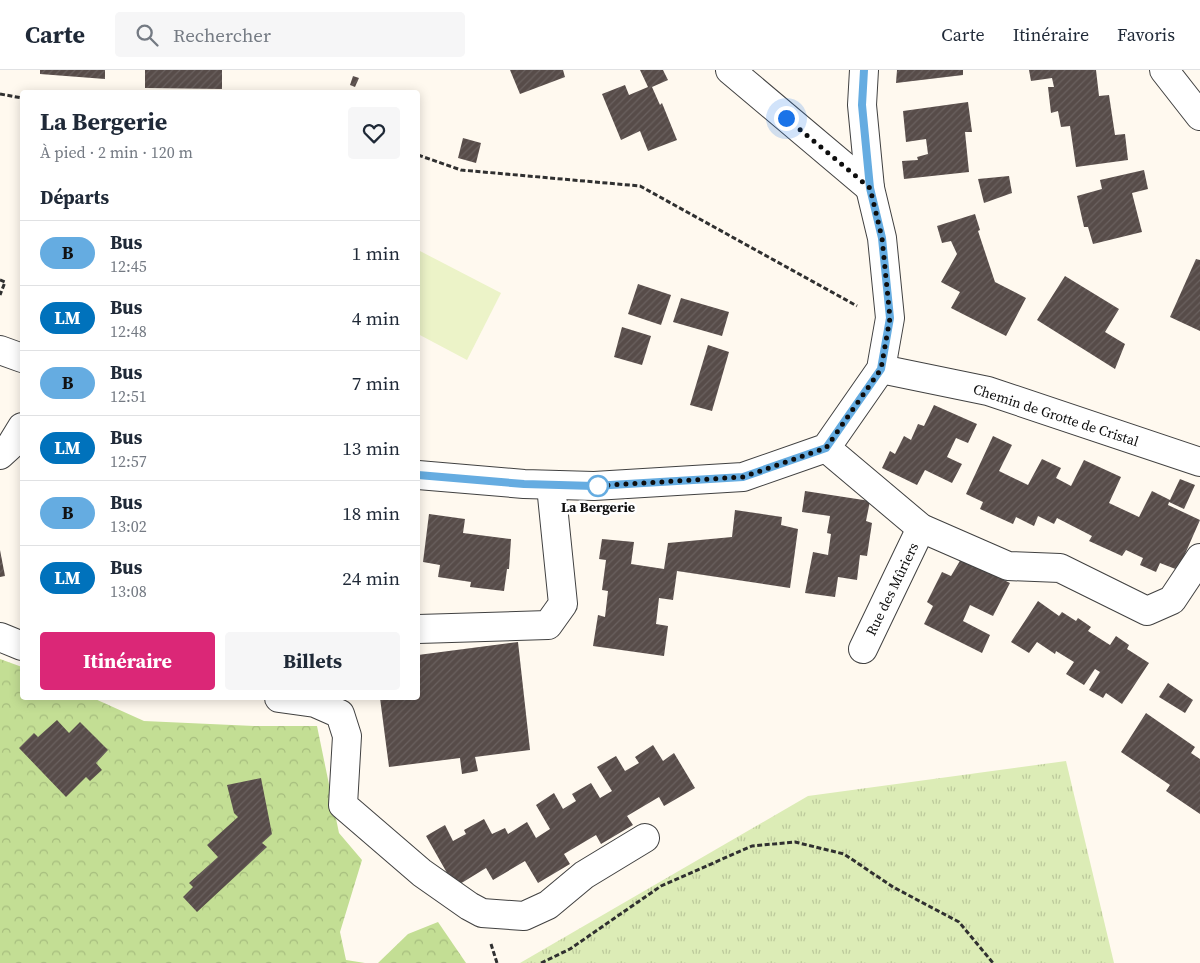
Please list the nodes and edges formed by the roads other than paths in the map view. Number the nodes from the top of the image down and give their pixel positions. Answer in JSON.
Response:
{"nodes":[{"id":1,"x":730,"y":70,"type":"edge"},
{"id":2,"x":864,"y":70,"type":"edge"},
{"id":3,"x":1164,"y":70,"type":"edge"},
{"id":4,"x":1200,"y":116,"type":"edge"},
{"id":5,"x":870,"y":188,"type":"junction"},
{"id":6,"x":0,"y":350,"type":"edge"},
{"id":7,"x":20,"y":357,"type":"edge"},
{"id":8,"x":881,"y":369,"type":"junction"},
{"id":9,"x":20,"y":430,"type":"edge"},
{"id":10,"x":826,"y":448,"type":"junction"},
{"id":11,"x":0,"y":455,"type":"edge"},
{"id":12,"x":1200,"y":462,"type":"edge"},
{"id":13,"x":420,"y":475,"type":"edge"},
{"id":14,"x":551,"y":486,"type":"junction"},
{"id":15,"x":921,"y":528,"type":"junction"},
{"id":16,"x":1200,"y":558,"type":"edge"},
{"id":17,"x":420,"y":629,"type":"edge"},
{"id":18,"x":0,"y":637,"type":"edge"},
{"id":19,"x":20,"y":645,"type":"edge"},
{"id":20,"x":863,"y":649,"type":"dead end"},
{"id":21,"x":293,"y":700,"type":"edge"},
{"id":22,"x":645,"y":838,"type":"dead end"}],
"edges":[{"from":1,"to":5,"type":"street"},
{"from":2,"to":5,"type":"street"},
{"from":3,"to":4,"type":"street"},
{"from":5,"to":8,"type":"street"},
{"from":6,"to":7,"type":"street"},
{"from":8,"to":10,"type":"street"},
{"from":8,"to":12,"type":"street","name":"Chemin de Grotte de Cristal"},
{"from":9,"to":11,"type":"street"},
{"from":10,"to":14,"type":"street"},
{"from":10,"to":15,"type":"street"},
{"from":13,"to":14,"type":"street"},
{"from":14,"to":17,"type":"street"},
{"from":15,"to":16,"type":"street"},
{"from":15,"to":20,"type":"street","name":"Rue des Mûriers"},
{"from":18,"to":19,"type":"street"},
{"from":21,"to":22,"type":"street"}]}
